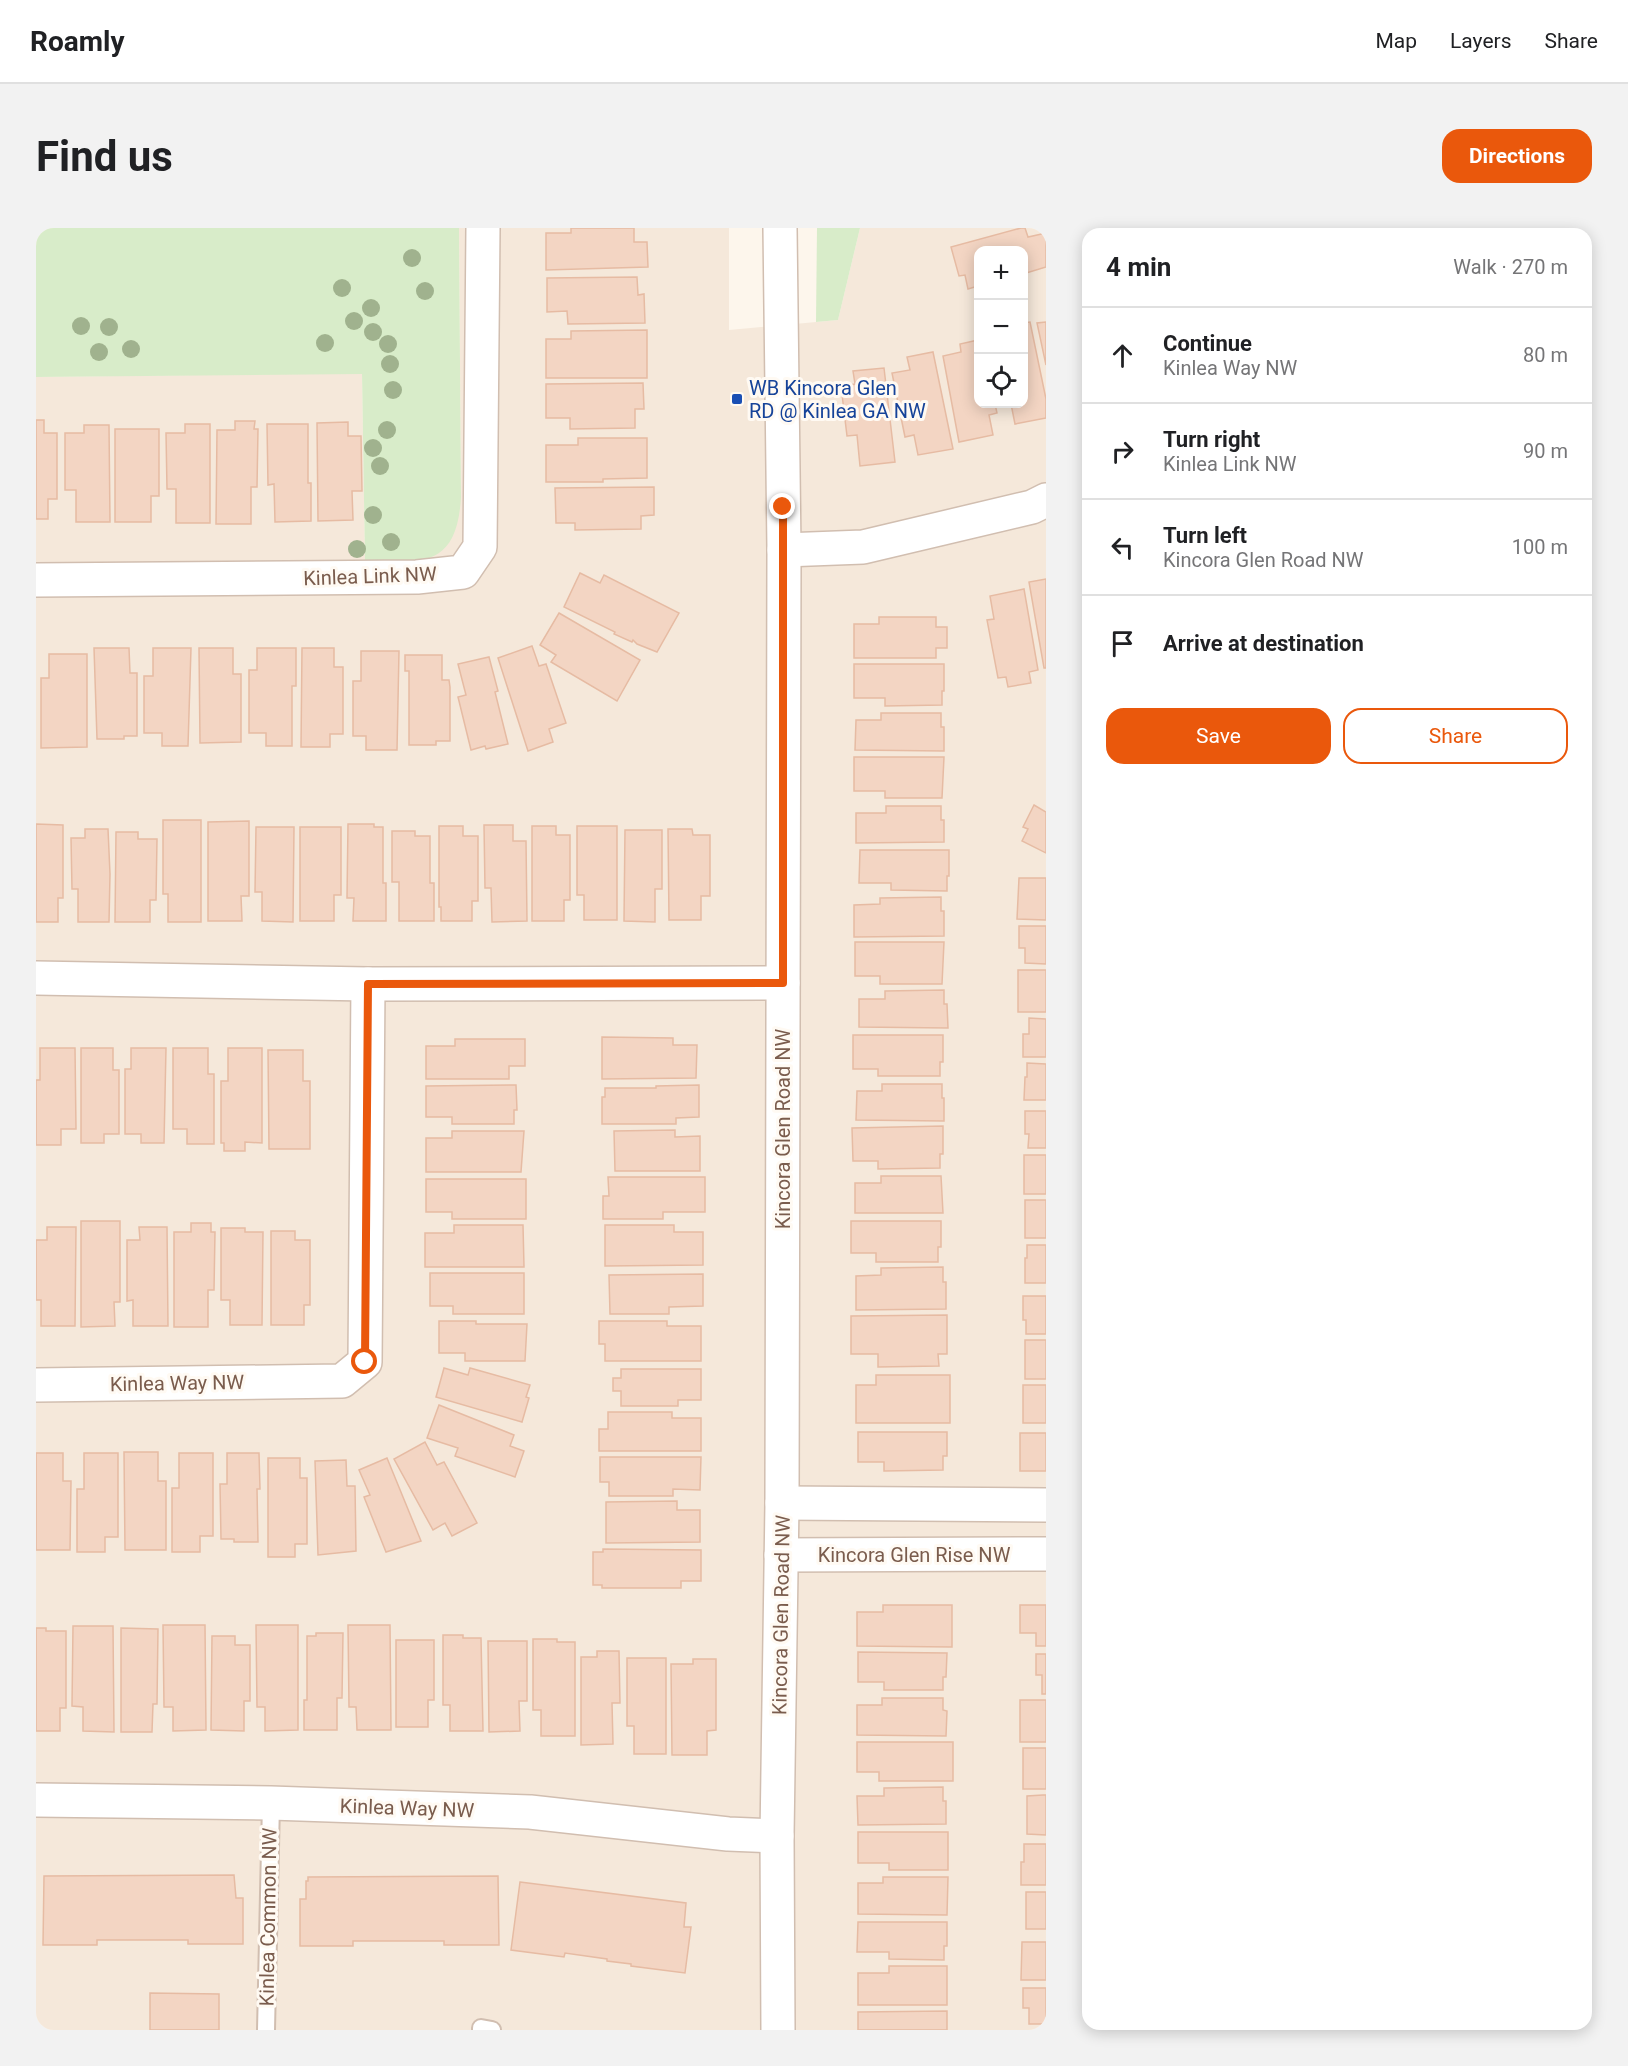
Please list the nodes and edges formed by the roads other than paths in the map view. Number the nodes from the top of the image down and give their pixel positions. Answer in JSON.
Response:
{"nodes":[{"id":1,"x":483,"y":228,"type":"edge"},
{"id":2,"x":780,"y":228,"type":"edge"},
{"id":3,"x":1046,"y":500,"type":"edge"},
{"id":4,"x":784,"y":550,"type":"junction"},
{"id":5,"x":36,"y":580,"type":"edge"},
{"id":6,"x":36,"y":978,"type":"edge"},
{"id":7,"x":783,"y":983,"type":"junction"},
{"id":8,"x":368,"y":984,"type":"junction"},
{"id":9,"x":36,"y":1385,"type":"edge"},
{"id":10,"x":782,"y":1503,"type":"junction"},
{"id":11,"x":1046,"y":1505,"type":"edge"},
{"id":12,"x":1046,"y":1554,"type":"edge"},
{"id":13,"x":781,"y":1555,"type":"junction"},
{"id":14,"x":36,"y":1800,"type":"edge"},
{"id":15,"x":271,"y":1803,"type":"junction"},
{"id":16,"x":777,"y":1836,"type":"junction"},
{"id":17,"x":266,"y":2030,"type":"edge"},
{"id":18,"x":481,"y":2030,"type":"edge"},
{"id":19,"x":492,"y":2030,"type":"edge"},
{"id":20,"x":778,"y":2030,"type":"edge"}],
"edges":[{"from":1,"to":5,"type":"street","name":"Kinlea Link NW"},
{"from":2,"to":4,"type":"street","name":"Kincora Glen Road NW"},
{"from":3,"to":4,"type":"street"},
{"from":4,"to":7,"type":"street","name":"Kincora Glen Road NW"},
{"from":6,"to":8,"type":"street"},
{"from":7,"to":8,"type":"street"},
{"from":7,"to":10,"type":"street","name":"Kincora Glen Road NW"},
{"from":8,"to":9,"type":"street","name":"Kinlea Way NW"},
{"from":10,"to":11,"type":"street"},
{"from":10,"to":13,"type":"street","name":"Kincora Glen Road NW"},
{"from":12,"to":13,"type":"street","name":"Kincora Glen Rise NW"},
{"from":13,"to":16,"type":"street","name":"Kincora Glen Road NW"},
{"from":14,"to":15,"type":"street","name":"Kinlea Way NW"},
{"from":15,"to":16,"type":"street","name":"Kinlea Way NW"},
{"from":15,"to":17,"type":"lane","name":"Kinlea Common NW"},
{"from":16,"to":20,"type":"street","name":"Kincora Glen Road NW"},
{"from":18,"to":19,"type":"lane"}]}
